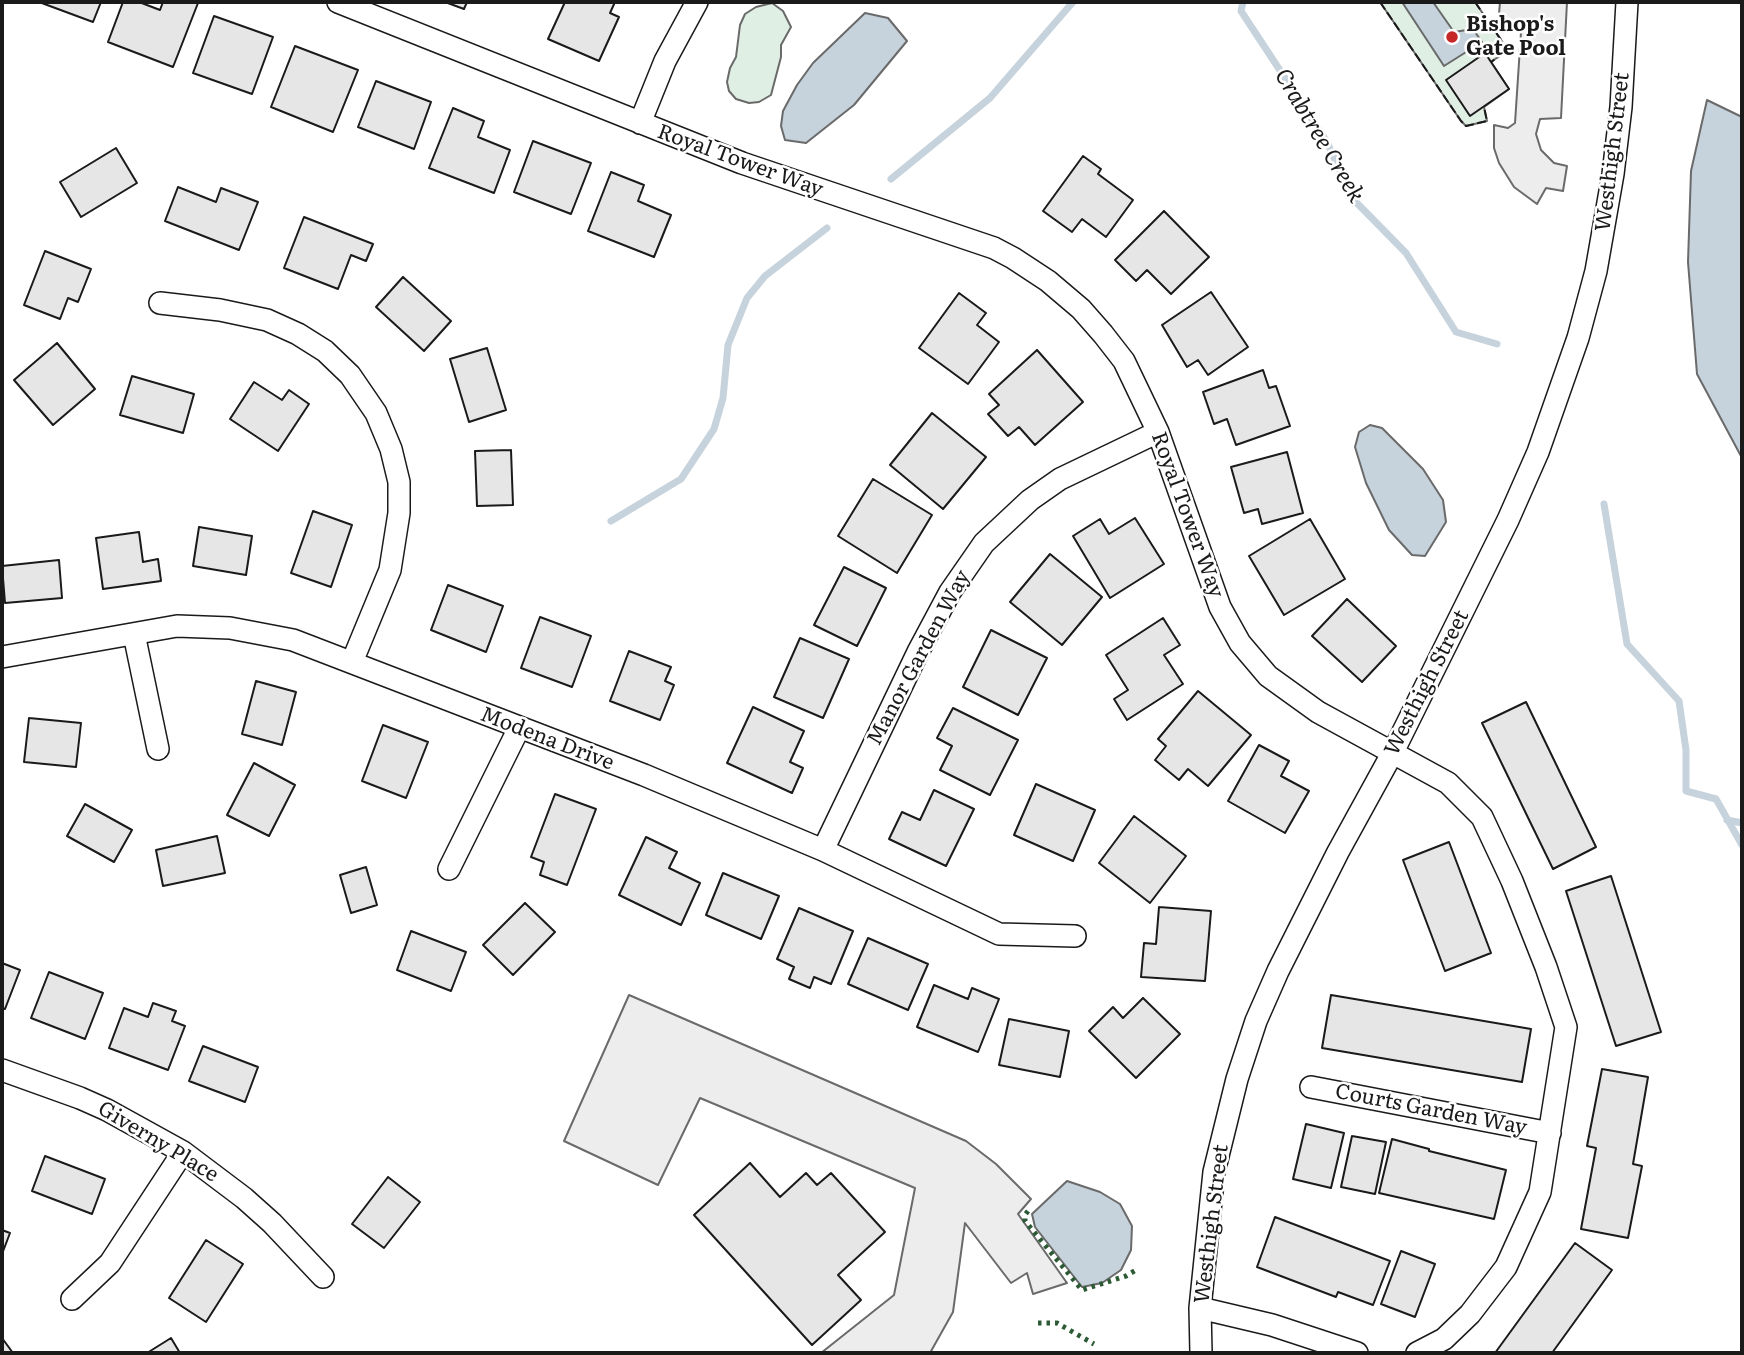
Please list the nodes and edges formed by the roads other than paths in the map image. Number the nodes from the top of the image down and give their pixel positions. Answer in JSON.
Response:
{"nodes":[{"id":1,"x":341,"y":2,"type":"edge"},
{"id":2,"x":697,"y":2,"type":"edge"},
{"id":3,"x":1627,"y":2,"type":"edge"},
{"id":4,"x":639,"y":123,"type":"junction"},
{"id":5,"x":160,"y":303,"type":"dead end"},
{"id":6,"x":1158,"y":432,"type":"junction"},
{"id":7,"x":134,"y":634,"type":"junction"},
{"id":8,"x":2,"y":657,"type":"edge"},
{"id":9,"x":352,"y":662,"type":"junction"},
{"id":10,"x":519,"y":728,"type":"junction"},
{"id":11,"x":159,"y":749,"type":"dead end"},
{"id":12,"x":1393,"y":752,"type":"junction"},
{"id":13,"x":823,"y":850,"type":"junction"},
{"id":14,"x":449,"y":869,"type":"dead end"},
{"id":15,"x":1075,"y":936,"type":"dead end"},
{"id":16,"x":2,"y":1070,"type":"edge"},
{"id":17,"x":1311,"y":1087,"type":"dead end"},
{"id":18,"x":1550,"y":1133,"type":"junction"},
{"id":19,"x":183,"y":1152,"type":"junction"},
{"id":20,"x":323,"y":1277,"type":"dead end"},
{"id":21,"x":72,"y":1299,"type":"dead end"},
{"id":22,"x":1200,"y":1308,"type":"junction"},
{"id":23,"x":1201,"y":1353,"type":"edge"},
{"id":24,"x":1357,"y":1353,"type":"edge"},
{"id":25,"x":1417,"y":1353,"type":"edge"}],
"edges":[{"from":1,"to":4,"type":"street","name":"Royal Tower Way"},
{"from":2,"to":4,"type":"street"},
{"from":3,"to":12,"type":"street","name":"Westhigh Street"},
{"from":4,"to":6,"type":"street","name":"Royal Tower Way"},
{"from":5,"to":9,"type":"street"},
{"from":6,"to":12,"type":"street","name":"Royal Tower Way"},
{"from":6,"to":13,"type":"street","name":"Manor Garden Way"},
{"from":7,"to":8,"type":"street","name":"Modena Drive"},
{"from":7,"to":9,"type":"street","name":"Modena Drive"},
{"from":7,"to":11,"type":"street"},
{"from":9,"to":10,"type":"street","name":"Modena Drive"},
{"from":10,"to":13,"type":"street","name":"Modena Drive"},
{"from":10,"to":14,"type":"street"},
{"from":12,"to":18,"type":"street","name":"Royal Tower Way"},
{"from":12,"to":22,"type":"street","name":"Westhigh Street"},
{"from":13,"to":15,"type":"street","name":"Modena Drive"},
{"from":16,"to":19,"type":"street","name":"Giverny Place"},
{"from":17,"to":18,"type":"street","name":"Courts Garden Way"},
{"from":18,"to":25,"type":"street","name":"Royal Tower Way"},
{"from":19,"to":20,"type":"street","name":"Giverny Place"},
{"from":19,"to":21,"type":"street"},
{"from":22,"to":23,"type":"street","name":"Westhigh Street"},
{"from":22,"to":24,"type":"street"}]}
